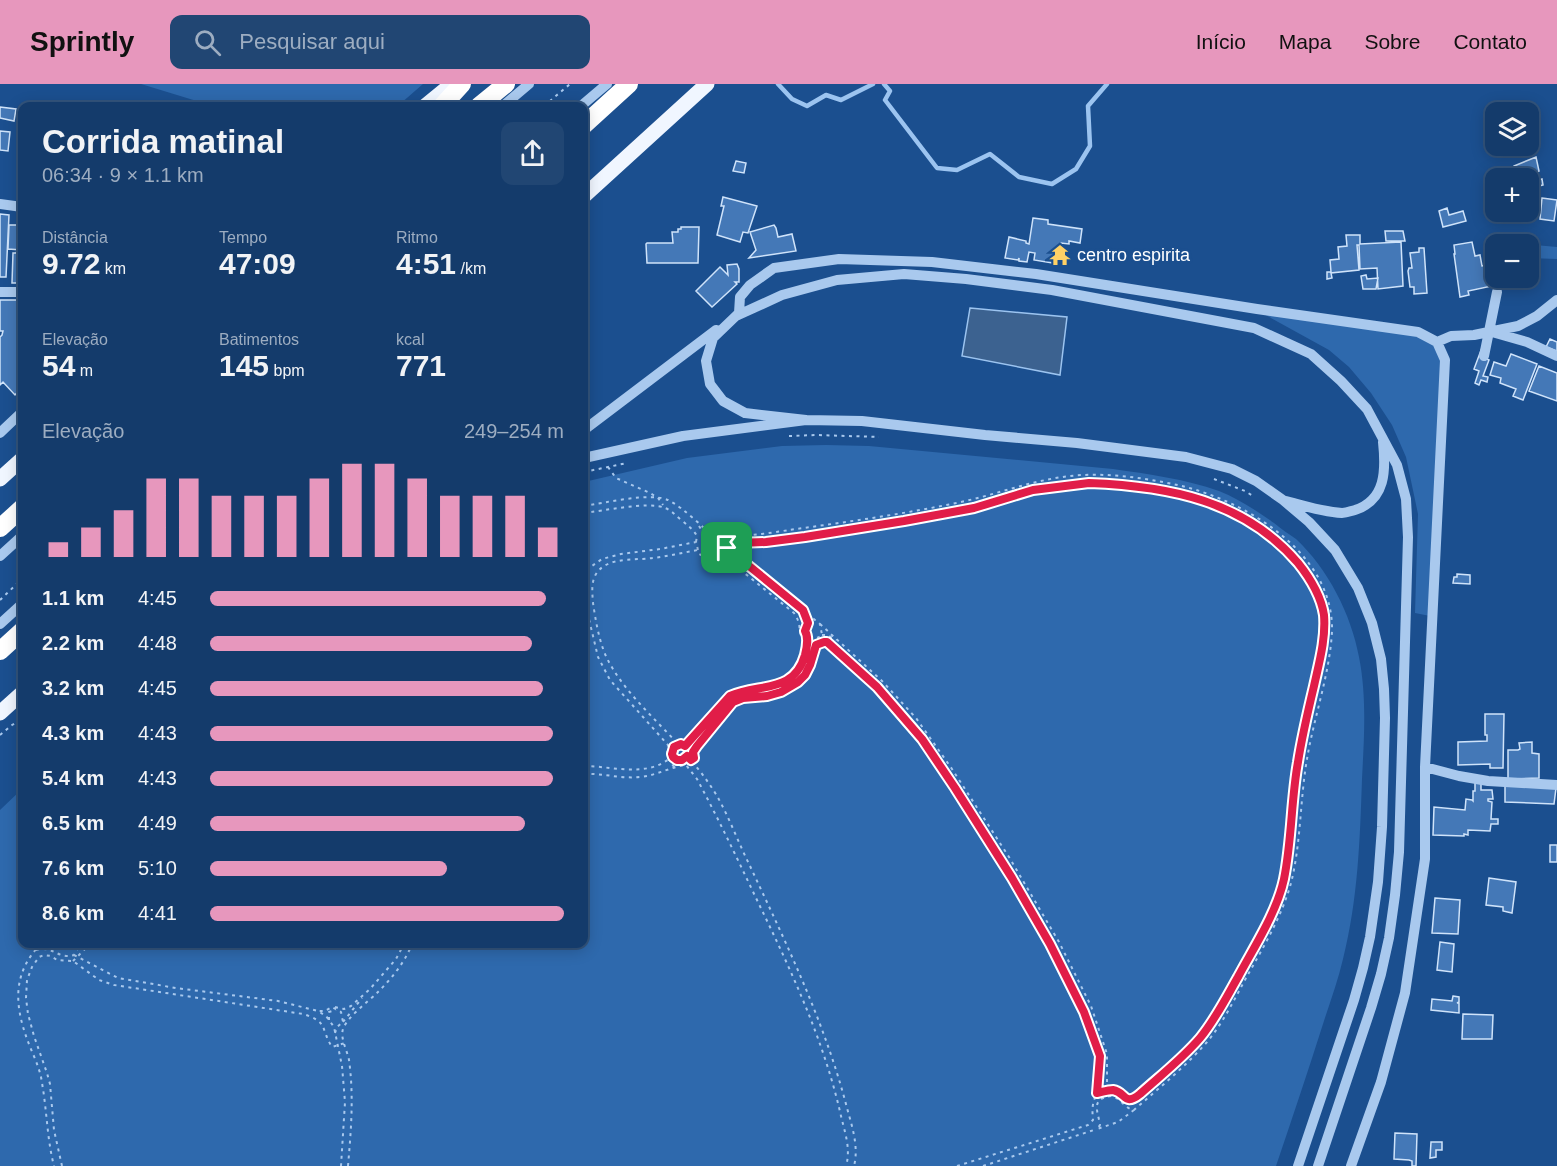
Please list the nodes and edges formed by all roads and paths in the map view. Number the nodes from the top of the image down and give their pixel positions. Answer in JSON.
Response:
{"nodes":[{"id":1,"x":452,"y":84,"type":"edge"},
{"id":2,"x":462,"y":84,"type":"edge"},
{"id":3,"x":506,"y":84,"type":"edge"},
{"id":4,"x":530,"y":84,"type":"edge"},
{"id":5,"x":570,"y":84,"type":"edge"},
{"id":6,"x":607,"y":84,"type":"edge"},
{"id":7,"x":629,"y":84,"type":"edge"},
{"id":8,"x":707,"y":84,"type":"edge"},
{"id":9,"x":430,"y":102,"type":"edge"},
{"id":10,"x":446,"y":102,"type":"edge"},
{"id":11,"x":484,"y":102,"type":"edge"},
{"id":12,"x":508,"y":102,"type":"edge"},
{"id":13,"x":549,"y":102,"type":"edge"},
{"id":14,"x":586,"y":102,"type":"edge"},
{"id":15,"x":588,"y":121,"type":"edge"},
{"id":16,"x":588,"y":192,"type":"edge"},
{"id":17,"x":0,"y":204,"type":"edge"},
{"id":18,"x":18,"y":206,"type":"edge"},
{"id":19,"x":0,"y":292,"type":"edge"},
{"id":20,"x":18,"y":292,"type":"edge"},
{"id":21,"x":1497,"y":292,"type":"dead end"},
{"id":22,"x":1557,"y":300,"type":"edge"},
{"id":23,"x":739,"y":313,"type":"junction"},
{"id":24,"x":1489,"y":331,"type":"junction"},
{"id":25,"x":1437,"y":342,"type":"junction"},
{"id":26,"x":1484,"y":356,"type":"dead end"},
{"id":27,"x":1557,"y":356,"type":"edge"},
{"id":28,"x":18,"y":416,"type":"edge"},
{"id":29,"x":806,"y":420,"type":"junction"},
{"id":30,"x":588,"y":427,"type":"edge"},
{"id":31,"x":0,"y":432,"type":"edge"},
{"id":32,"x":783,"y":436,"type":"dead end"},
{"id":33,"x":881,"y":437,"type":"dead end"},
{"id":34,"x":1383,"y":437,"type":"junction"},
{"id":35,"x":588,"y":457,"type":"edge"},
{"id":36,"x":630,"y":462,"type":"dead end"},
{"id":37,"x":18,"y":463,"type":"edge"},
{"id":38,"x":608,"y":467,"type":"junction"},
{"id":39,"x":588,"y":471,"type":"edge"},
{"id":40,"x":1213,"y":478,"type":"dead end"},
{"id":41,"x":0,"y":479,"type":"edge"},
{"id":42,"x":1254,"y":496,"type":"dead end"},
{"id":43,"x":657,"y":498,"type":"junction"},
{"id":44,"x":1283,"y":500,"type":"junction"},
{"id":45,"x":588,"y":505,"type":"edge"},
{"id":46,"x":665,"y":508,"type":"junction"},
{"id":47,"x":18,"y":512,"type":"edge"},
{"id":48,"x":588,"y":513,"type":"edge"},
{"id":49,"x":697,"y":523,"type":"junction"},
{"id":50,"x":0,"y":528,"type":"edge"},
{"id":51,"x":709,"y":532,"type":"junction"},
{"id":52,"x":746,"y":535,"type":"junction"},
{"id":53,"x":713,"y":537,"type":"junction"},
{"id":54,"x":705,"y":539,"type":"junction"},
{"id":55,"x":18,"y":540,"type":"edge"},
{"id":56,"x":696,"y":542,"type":"junction"},
{"id":57,"x":721,"y":544,"type":"junction"},
{"id":58,"x":727,"y":548,"type":"junction"},
{"id":59,"x":702,"y":549,"type":"junction"},
{"id":60,"x":698,"y":550,"type":"junction"},
{"id":61,"x":0,"y":556,"type":"edge"},
{"id":62,"x":719,"y":557,"type":"junction"},
{"id":63,"x":588,"y":571,"type":"edge"},
{"id":64,"x":18,"y":583,"type":"edge"},
{"id":65,"x":0,"y":600,"type":"edge"},
{"id":66,"x":18,"y":608,"type":"edge"},
{"id":67,"x":803,"y":610,"type":"junction"},
{"id":68,"x":588,"y":615,"type":"edge"},
{"id":69,"x":0,"y":624,"type":"edge"},
{"id":70,"x":820,"y":624,"type":"junction"},
{"id":71,"x":822,"y":634,"type":"junction"},
{"id":72,"x":18,"y":635,"type":"edge"},
{"id":73,"x":807,"y":636,"type":"junction"},
{"id":74,"x":807,"y":642,"type":"junction"},
{"id":75,"x":841,"y":643,"type":"junction"},
{"id":76,"x":816,"y":645,"type":"junction"},
{"id":77,"x":0,"y":651,"type":"edge"},
{"id":78,"x":18,"y":697,"type":"edge"},
{"id":79,"x":0,"y":713,"type":"edge"},
{"id":80,"x":18,"y":721,"type":"edge"},
{"id":81,"x":0,"y":735,"type":"edge"},
{"id":82,"x":678,"y":744,"type":"junction"},
{"id":83,"x":685,"y":746,"type":"junction"},
{"id":84,"x":687,"y":756,"type":"junction"},
{"id":85,"x":673,"y":757,"type":"junction"},
{"id":86,"x":669,"y":759,"type":"junction"},
{"id":87,"x":691,"y":760,"type":"junction"},
{"id":88,"x":686,"y":765,"type":"junction"},
{"id":89,"x":588,"y":766,"type":"edge"},
{"id":90,"x":674,"y":767,"type":"junction"},
{"id":91,"x":1425,"y":767,"type":"junction"},
{"id":92,"x":588,"y":774,"type":"edge"},
{"id":93,"x":1557,"y":785,"type":"edge"},
{"id":94,"x":36,"y":948,"type":"edge"},
{"id":95,"x":79,"y":948,"type":"edge"},
{"id":96,"x":85,"y":948,"type":"edge"},
{"id":97,"x":402,"y":948,"type":"edge"},
{"id":98,"x":411,"y":948,"type":"edge"},
{"id":99,"x":33,"y":951,"type":"junction"},
{"id":100,"x":76,"y":955,"type":"junction"},
{"id":101,"x":73,"y":961,"type":"junction"},
{"id":102,"x":370,"y":989,"type":"junction"},
{"id":103,"x":332,"y":1007,"type":"junction"},
{"id":104,"x":339,"y":1010,"type":"junction"},
{"id":105,"x":318,"y":1011,"type":"junction"},
{"id":106,"x":329,"y":1021,"type":"junction"},
{"id":107,"x":343,"y":1022,"type":"junction"},
{"id":108,"x":335,"y":1033,"type":"junction"},
{"id":109,"x":345,"y":1043,"type":"junction"},
{"id":110,"x":337,"y":1046,"type":"junction"},
{"id":111,"x":1109,"y":1090,"type":"junction"},
{"id":112,"x":1097,"y":1093,"type":"junction"},
{"id":113,"x":1111,"y":1096,"type":"junction"},
{"id":114,"x":1134,"y":1110,"type":"junction"},
{"id":115,"x":1097,"y":1130,"type":"junction"},
{"id":116,"x":54,"y":1166,"type":"edge"},
{"id":117,"x":62,"y":1166,"type":"edge"},
{"id":118,"x":341,"y":1166,"type":"edge"},
{"id":119,"x":348,"y":1166,"type":"edge"},
{"id":120,"x":846,"y":1166,"type":"edge"},
{"id":121,"x":854,"y":1166,"type":"edge"},
{"id":122,"x":957,"y":1166,"type":"edge"},
{"id":123,"x":983,"y":1166,"type":"edge"},
{"id":124,"x":1298,"y":1166,"type":"edge"},
{"id":125,"x":1318,"y":1166,"type":"edge"},
{"id":126,"x":1351,"y":1166,"type":"edge"}],
"edges":[{"from":1,"to":9,"type":"main road"},
{"from":2,"to":10,"type":"highway"},
{"from":3,"to":11,"type":"highway"},
{"from":4,"to":12,"type":"street"},
{"from":5,"to":13,"type":"path"},
{"from":6,"to":14,"type":"street"},
{"from":7,"to":15,"type":"highway"},
{"from":8,"to":16,"type":"main road"},
{"from":17,"to":18,"type":"street"},
{"from":19,"to":20,"type":"street"},
{"from":21,"to":24,"type":"street"},
{"from":22,"to":24,"type":"street"},
{"from":23,"to":25,"type":"street"},
{"from":23,"to":29,"type":"street"},
{"from":23,"to":30,"type":"street"},
{"from":23,"to":34,"type":"street"},
{"from":24,"to":25,"type":"street"},
{"from":24,"to":26,"type":"street"},
{"from":24,"to":27,"type":"street"},
{"from":25,"to":91,"type":"street"},
{"from":28,"to":31,"type":"street"},
{"from":29,"to":35,"type":"street"},
{"from":29,"to":44,"type":"street"},
{"from":32,"to":33,"type":"path"},
{"from":34,"to":44,"type":"street"},
{"from":34,"to":125,"type":"street"},
{"from":36,"to":38,"type":"path"},
{"from":37,"to":41,"type":"main road"},
{"from":38,"to":39,"type":"path"},
{"from":38,"to":43,"type":"path"},
{"from":40,"to":42,"type":"path"},
{"from":43,"to":45,"type":"path"},
{"from":43,"to":46,"type":"path"},
{"from":43,"to":49,"type":"path"},
{"from":44,"to":124,"type":"street"},
{"from":46,"to":48,"type":"path"},
{"from":46,"to":56,"type":"path"},
{"from":47,"to":50,"type":"highway"},
{"from":49,"to":51,"type":"path"},
{"from":49,"to":54,"type":"path"},
{"from":51,"to":52,"type":"path"},
{"from":51,"to":53,"type":"path"},
{"from":52,"to":57,"type":"path"},
{"from":52,"to":114,"type":"path"},
{"from":53,"to":54,"type":"path"},
{"from":53,"to":57,"type":"path"},
{"from":54,"to":59,"type":"path"},
{"from":55,"to":61,"type":"street"},
{"from":56,"to":60,"type":"path"},
{"from":56,"to":63,"type":"path"},
{"from":57,"to":58,"type":"path"},
{"from":57,"to":59,"type":"path"},
{"from":58,"to":62,"type":"path"},
{"from":58,"to":67,"type":"path"},
{"from":58,"to":111,"type":"path"},
{"from":59,"to":60,"type":"path"},
{"from":60,"to":62,"type":"path"},
{"from":60,"to":82,"type":"path"},
{"from":62,"to":74,"type":"path"},
{"from":64,"to":65,"type":"path"},
{"from":66,"to":69,"type":"street"},
{"from":67,"to":70,"type":"path"},
{"from":67,"to":73,"type":"path"},
{"from":68,"to":86,"type":"path"},
{"from":70,"to":71,"type":"path"},
{"from":70,"to":75,"type":"path"},
{"from":71,"to":73,"type":"path"},
{"from":71,"to":75,"type":"path"},
{"from":72,"to":77,"type":"highway"},
{"from":73,"to":74,"type":"path"},
{"from":74,"to":76,"type":"path"},
{"from":74,"to":83,"type":"path"},
{"from":75,"to":111,"type":"path"},
{"from":76,"to":87,"type":"path"},
{"from":76,"to":112,"type":"path"},
{"from":78,"to":79,"type":"main road"},
{"from":80,"to":81,"type":"path"},
{"from":82,"to":83,"type":"path"},
{"from":82,"to":85,"type":"path"},
{"from":83,"to":84,"type":"path"},
{"from":84,"to":85,"type":"path"},
{"from":84,"to":87,"type":"path"},
{"from":85,"to":86,"type":"path"},
{"from":86,"to":89,"type":"path"},
{"from":86,"to":90,"type":"path"},
{"from":87,"to":88,"type":"path"},
{"from":87,"to":121,"type":"path"},
{"from":88,"to":90,"type":"path"},
{"from":88,"to":120,"type":"path"},
{"from":90,"to":92,"type":"path"},
{"from":91,"to":93,"type":"street"},
{"from":91,"to":126,"type":"street"},
{"from":94,"to":99,"type":"path"},
{"from":95,"to":100,"type":"path"},
{"from":96,"to":100,"type":"path"},
{"from":97,"to":102,"type":"path"},
{"from":98,"to":109,"type":"path"},
{"from":99,"to":100,"type":"path"},
{"from":99,"to":116,"type":"path"},
{"from":100,"to":101,"type":"path"},
{"from":100,"to":105,"type":"path"},
{"from":101,"to":110,"type":"path"},
{"from":101,"to":117,"type":"path"},
{"from":102,"to":103,"type":"path"},
{"from":102,"to":107,"type":"path"},
{"from":103,"to":104,"type":"path"},
{"from":103,"to":105,"type":"path"},
{"from":104,"to":106,"type":"path"},
{"from":104,"to":107,"type":"path"},
{"from":105,"to":106,"type":"path"},
{"from":106,"to":108,"type":"path"},
{"from":107,"to":108,"type":"path"},
{"from":108,"to":110,"type":"path"},
{"from":109,"to":110,"type":"path"},
{"from":109,"to":119,"type":"path"},
{"from":110,"to":118,"type":"path"},
{"from":111,"to":112,"type":"path"},
{"from":111,"to":113,"type":"path"},
{"from":112,"to":122,"type":"path"},
{"from":113,"to":114,"type":"path"},
{"from":113,"to":115,"type":"path"},
{"from":114,"to":115,"type":"path"},
{"from":115,"to":123,"type":"path"}]}
